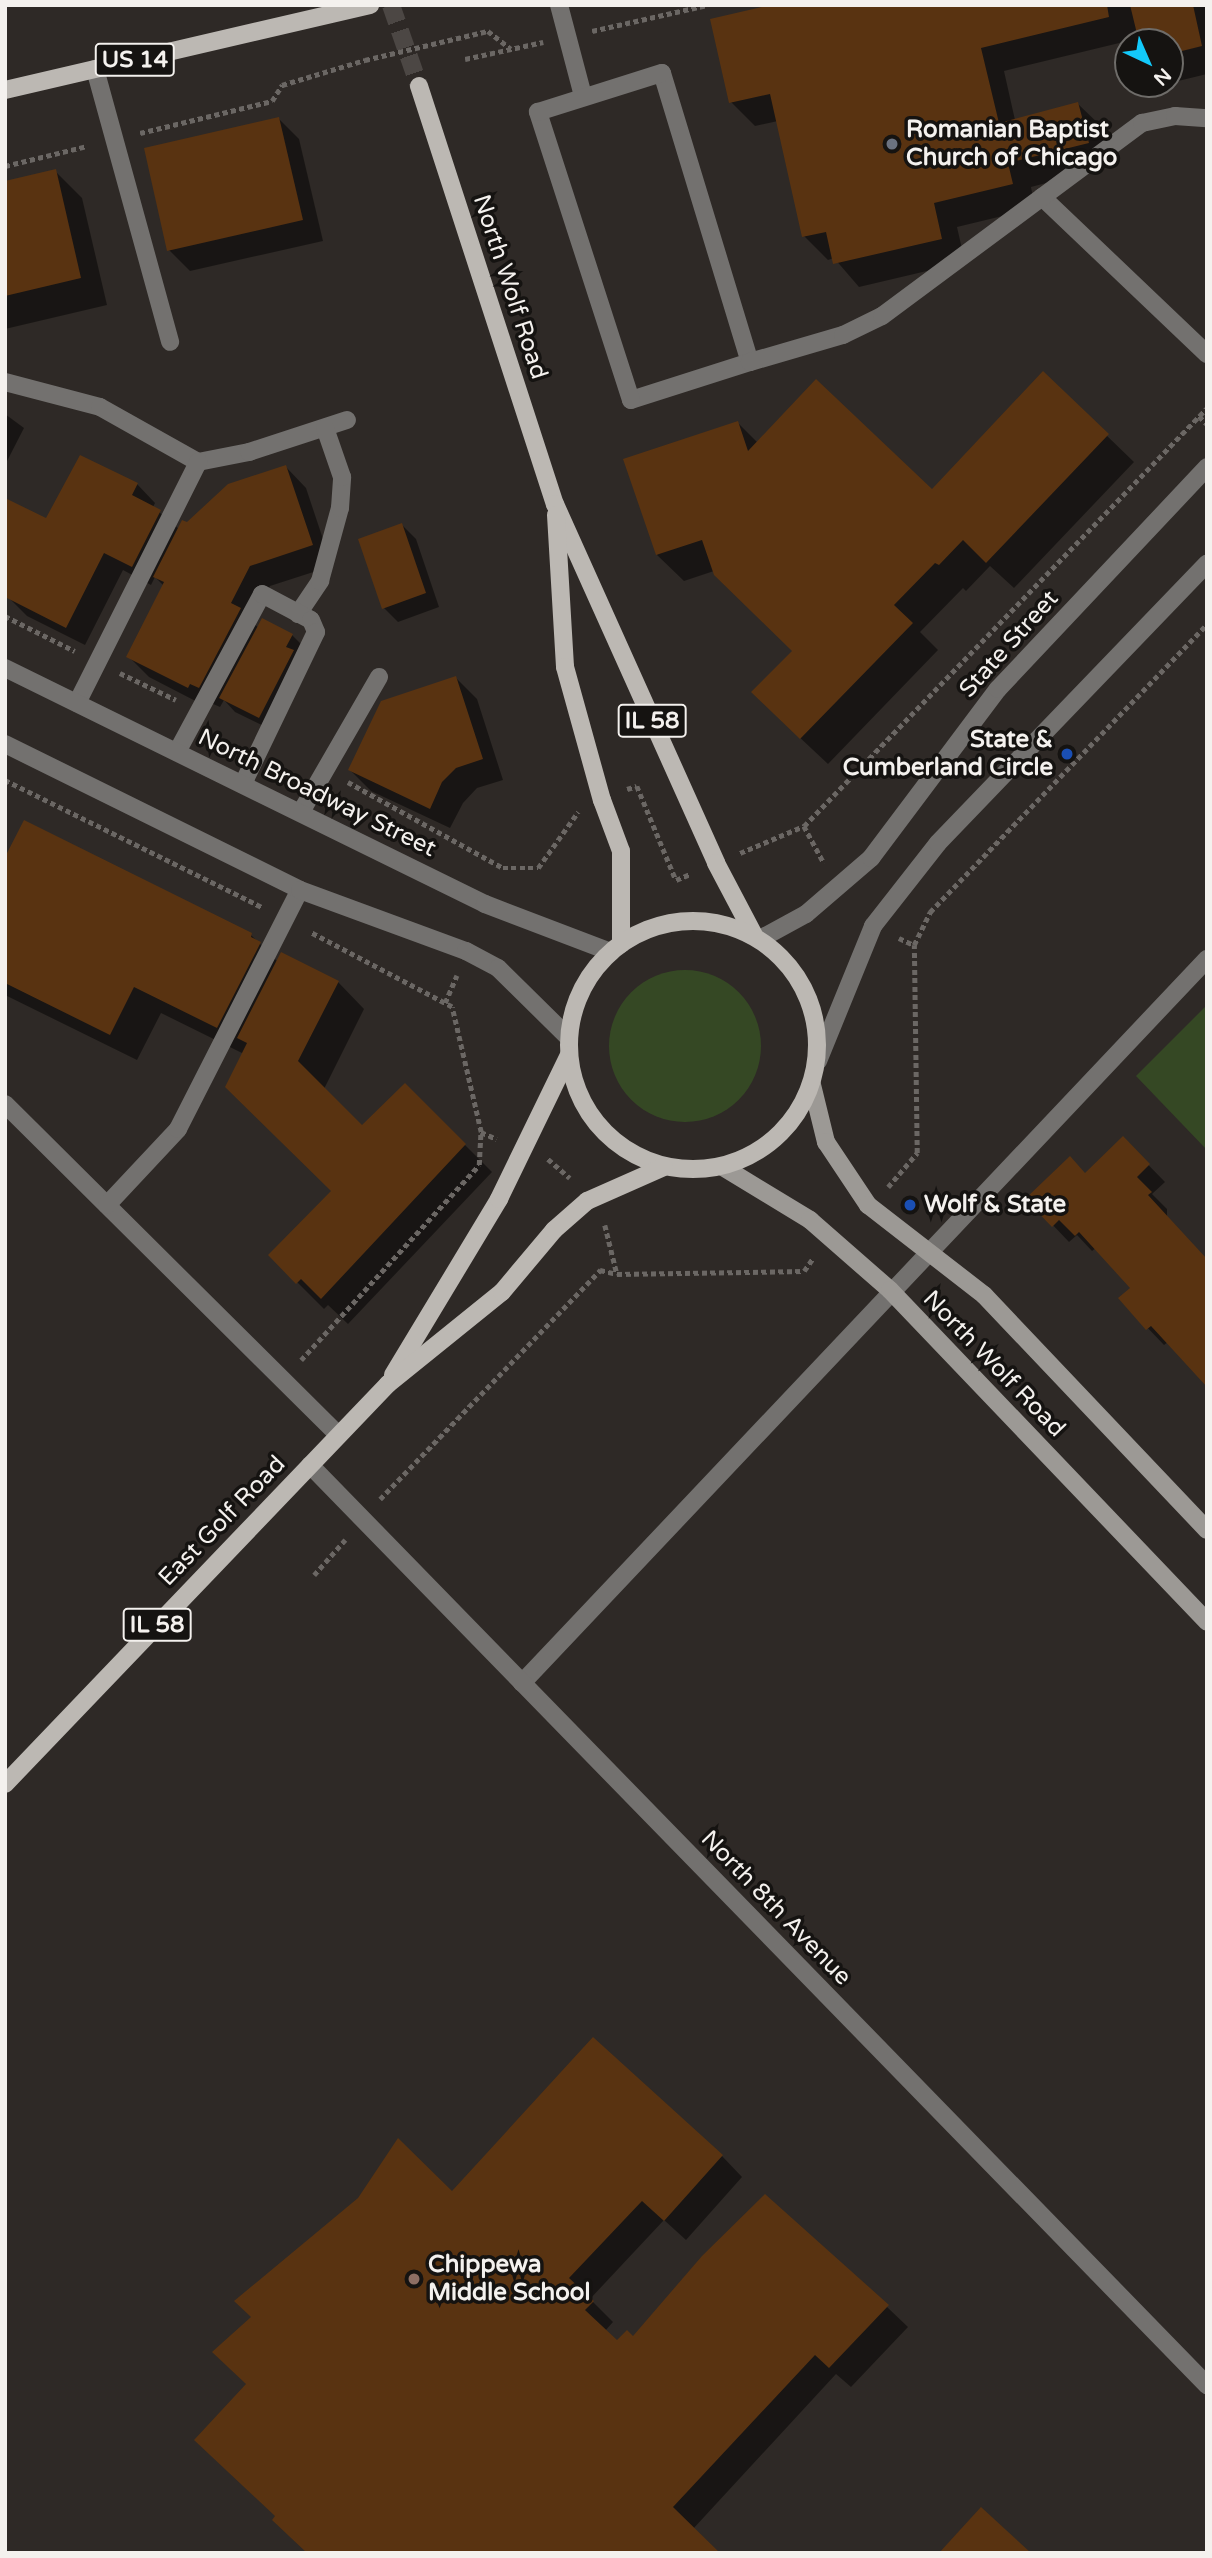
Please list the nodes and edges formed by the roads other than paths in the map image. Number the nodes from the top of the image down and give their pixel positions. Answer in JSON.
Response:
{"nodes":[{"id":1,"x":370,"y":5,"type":"edge"},
{"id":2,"x":559,"y":5,"type":"edge"},
{"id":3,"x":95,"y":69,"type":"junction"},
{"id":4,"x":419,"y":86,"type":"tunnel mouth"},
{"id":5,"x":5,"y":90,"type":"edge"},
{"id":6,"x":583,"y":96,"type":"junction"},
{"id":7,"x":1207,"y":118,"type":"edge"},
{"id":8,"x":1042,"y":197,"type":"junction"},
{"id":9,"x":170,"y":342,"type":"dead end"},
{"id":10,"x":1207,"y":354,"type":"edge"},
{"id":11,"x":750,"y":362,"type":"junction"},
{"id":12,"x":5,"y":382,"type":"edge"},
{"id":13,"x":347,"y":420,"type":"dead end"},
{"id":14,"x":325,"y":428,"type":"junction"},
{"id":15,"x":198,"y":462,"type":"junction"},
{"id":16,"x":1207,"y":467,"type":"edge"},
{"id":17,"x":555,"y":504,"type":"junction"},
{"id":18,"x":1207,"y":563,"type":"edge"},
{"id":19,"x":298,"y":614,"type":"junction"},
{"id":20,"x":5,"y":668,"type":"edge"},
{"id":21,"x":379,"y":677,"type":"dead end"},
{"id":22,"x":77,"y":703,"type":"junction"},
{"id":23,"x":5,"y":744,"type":"edge"},
{"id":24,"x":177,"y":752,"type":"junction"},
{"id":25,"x":243,"y":784,"type":"junction"},
{"id":26,"x":301,"y":812,"type":"junction"},
{"id":27,"x":300,"y":890,"type":"junction"},
{"id":28,"x":757,"y":937,"type":"junction"},
{"id":29,"x":616,"y":948,"type":"junction"},
{"id":30,"x":1207,"y":959,"type":"edge"},
{"id":31,"x":569,"y":1046,"type":"junction"},
{"id":32,"x":818,"y":1061,"type":"junction"},
{"id":33,"x":812,"y":1086,"type":"junction"},
{"id":34,"x":5,"y":1104,"type":"edge"},
{"id":35,"x":664,"y":1167,"type":"junction"},
{"id":36,"x":723,"y":1167,"type":"junction"},
{"id":37,"x":107,"y":1205,"type":"junction"},
{"id":38,"x":929,"y":1249,"type":"junction"},
{"id":39,"x":890,"y":1290,"type":"junction"},
{"id":40,"x":388,"y":1384,"type":"junction"},
{"id":41,"x":338,"y":1435,"type":"junction"},
{"id":42,"x":310,"y":1465,"type":"junction"},
{"id":43,"x":1207,"y":1530,"type":"edge"},
{"id":44,"x":1207,"y":1622,"type":"edge"},
{"id":45,"x":522,"y":1683,"type":"junction"},
{"id":46,"x":5,"y":1784,"type":"edge"},
{"id":47,"x":1207,"y":2385,"type":"edge"}],
"edges":[{"from":1,"to":3,"type":"main road","number":"US 14"},
{"from":2,"to":6,"type":"street"},
{"from":3,"to":5,"type":"main road","number":"US 14"},
{"from":3,"to":9,"type":"street"},
{"from":4,"to":17,"type":"main road","name":"North Wolf Road","number":"IL 58"},
{"from":6,"to":11,"type":"street"},
{"from":6,"to":11,"type":"street"},
{"from":7,"to":8,"type":"street"},
{"from":8,"to":10,"type":"street"},
{"from":8,"to":11,"type":"street"},
{"from":12,"to":15,"type":"street"},
{"from":13,"to":14,"type":"street"},
{"from":14,"to":15,"type":"street"},
{"from":14,"to":19,"type":"street"},
{"from":15,"to":22,"type":"street"},
{"from":16,"to":28,"type":"street","name":"State Street"},
{"from":17,"to":28,"type":"main road","name":"North Wolf Road","number":"IL 58"},
{"from":17,"to":29,"type":"main road","name":"North Wolf Road"},
{"from":18,"to":32,"type":"street"},
{"from":19,"to":24,"type":"street"},
{"from":19,"to":25,"type":"street"},
{"from":20,"to":22,"type":"street","name":"North Broadway Street"},
{"from":21,"to":26,"type":"street"},
{"from":22,"to":24,"type":"street","name":"North Broadway Street"},
{"from":23,"to":27,"type":"street"},
{"from":24,"to":25,"type":"street","name":"North Broadway Street"},
{"from":25,"to":26,"type":"street","name":"North Broadway Street"},
{"from":26,"to":29,"type":"street","name":"North Broadway Street"},
{"from":27,"to":31,"type":"street"},
{"from":27,"to":37,"type":"street"},
{"from":28,"to":29,"type":"main road","number":"IL 58"},
{"from":28,"to":32,"type":"main road","number":"IL 58"},
{"from":29,"to":31,"type":"main road","number":"IL 58"},
{"from":30,"to":38,"type":"street"},
{"from":31,"to":35,"type":"main road","number":"IL 58"},
{"from":31,"to":40,"type":"main road","name":"East Golf Road","number":"IL 58"},
{"from":32,"to":33,"type":"main road","number":"IL 58"},
{"from":33,"to":36,"type":"main road","number":"IL 58"},
{"from":33,"to":38,"type":"main road","name":"North Wolf Road"},
{"from":34,"to":37,"type":"street"},
{"from":35,"to":36,"type":"main road","number":"IL 58"},
{"from":35,"to":40,"type":"main road","name":"East Golf Road","number":"IL 58"},
{"from":36,"to":39,"type":"main road","name":"North Wolf Road"},
{"from":37,"to":41,"type":"street"},
{"from":38,"to":39,"type":"street"},
{"from":38,"to":43,"type":"main road","name":"North Wolf Road"},
{"from":39,"to":44,"type":"main road","name":"North Wolf Road"},
{"from":39,"to":45,"type":"street"},
{"from":40,"to":41,"type":"main road","name":"East Golf Road","number":"IL 58"},
{"from":41,"to":42,"type":"main road","name":"East Golf Road","number":"IL 58"},
{"from":42,"to":45,"type":"street","name":"North 8th Avenue"},
{"from":42,"to":46,"type":"main road","name":"East Golf Road","number":"IL 58"},
{"from":45,"to":47,"type":"street","name":"North 8th Avenue"}]}
